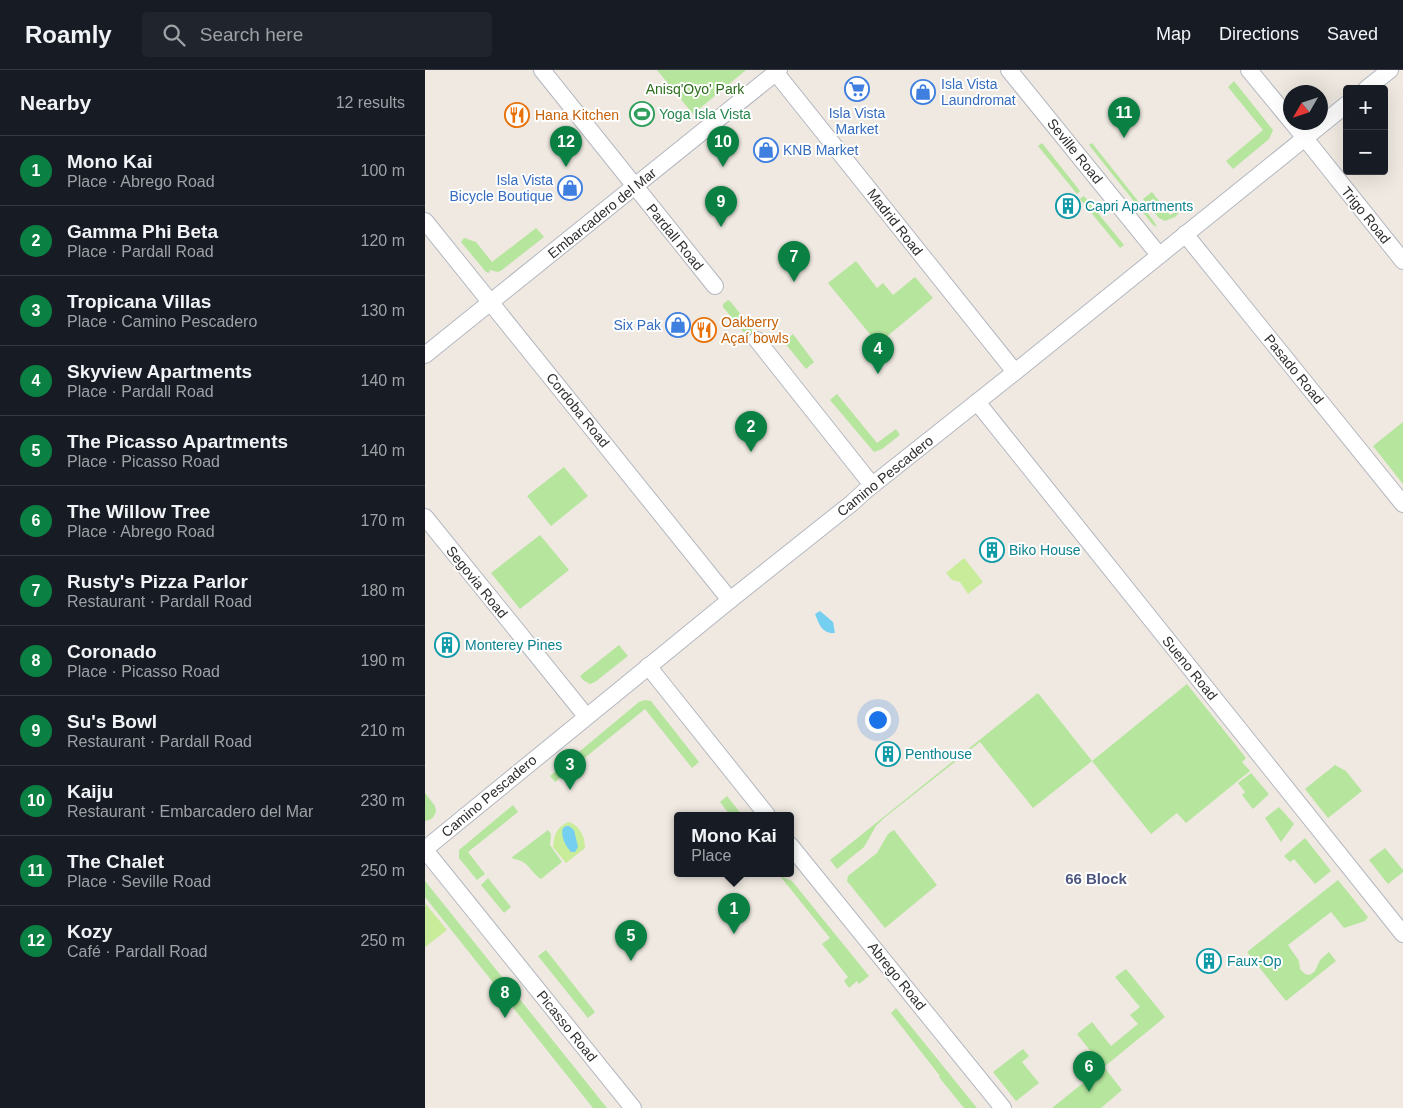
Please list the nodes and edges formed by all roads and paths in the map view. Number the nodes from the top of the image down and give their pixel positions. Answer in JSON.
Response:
{"nodes":[{"id":1,"x":542,"y":70,"type":"edge"},
{"id":2,"x":1009,"y":70,"type":"edge"},
{"id":3,"x":1249,"y":70,"type":"edge"},
{"id":4,"x":1389,"y":70,"type":"edge"},
{"id":5,"x":778,"y":71,"type":"edge"},
{"id":6,"x":1371,"y":85,"type":"edge"},
{"id":7,"x":1343,"y":107,"type":"edge"},
{"id":8,"x":1283,"y":112,"type":"edge"},
{"id":9,"x":1298,"y":130,"type":"edge"},
{"id":10,"x":1304,"y":138,"type":"junction"},
{"id":11,"x":636,"y":186,"type":"junction"},
{"id":12,"x":425,"y":221,"type":"edge"},
{"id":13,"x":1185,"y":234,"type":"junction"},
{"id":14,"x":1159,"y":255,"type":"junction"},
{"id":15,"x":1403,"y":261,"type":"edge"},
{"id":16,"x":715,"y":286,"type":"dead end"},
{"id":17,"x":491,"y":302,"type":"junction"},
{"id":18,"x":757,"y":340,"type":"dead end"},
{"id":19,"x":425,"y":355,"type":"edge"},
{"id":20,"x":1015,"y":372,"type":"junction"},
{"id":21,"x":977,"y":402,"type":"junction"},
{"id":22,"x":872,"y":485,"type":"junction"},
{"id":23,"x":1403,"y":504,"type":"edge"},
{"id":24,"x":425,"y":517,"type":"edge"},
{"id":25,"x":729,"y":600,"type":"junction"},
{"id":26,"x":648,"y":666,"type":"junction"},
{"id":27,"x":586,"y":716,"type":"junction"},
{"id":28,"x":765,"y":812,"type":"edge"},
{"id":29,"x":425,"y":850,"type":"edge"},
{"id":30,"x":794,"y":850,"type":"edge"},
{"id":31,"x":1403,"y":934,"type":"edge"},
{"id":32,"x":633,"y":1108,"type":"edge"},
{"id":33,"x":1003,"y":1108,"type":"edge"}],
"edges":[{"from":1,"to":11,"type":"street","name":"Pardall Road"},
{"from":2,"to":14,"type":"street","name":"Seville Road"},
{"from":3,"to":8,"type":"street","name":"Trigo Road"},
{"from":4,"to":6,"type":"street"},
{"from":5,"to":11,"type":"street","name":"Embarcadero del Mar"},
{"from":5,"to":20,"type":"street","name":"Madrid Road"},
{"from":7,"to":10,"type":"street","name":"Camino Pescadero"},
{"from":9,"to":10,"type":"street","name":"Trigo Road"},
{"from":10,"to":13,"type":"street","name":"Camino Pescadero"},
{"from":10,"to":15,"type":"street","name":"Trigo Road"},
{"from":11,"to":16,"type":"street","name":"Pardall Road"},
{"from":11,"to":17,"type":"street","name":"Embarcadero del Mar"},
{"from":12,"to":17,"type":"street","name":"Cordoba Road"},
{"from":13,"to":14,"type":"street","name":"Camino Pescadero"},
{"from":13,"to":23,"type":"street","name":"Pasado Road"},
{"from":14,"to":20,"type":"street","name":"Camino Pescadero"},
{"from":17,"to":19,"type":"street","name":"Embarcadero del Mar"},
{"from":17,"to":25,"type":"street","name":"Cordoba Road"},
{"from":18,"to":22,"type":"street"},
{"from":20,"to":21,"type":"street","name":"Camino Pescadero"},
{"from":21,"to":22,"type":"street","name":"Camino Pescadero"},
{"from":21,"to":31,"type":"street","name":"Sueno Road"},
{"from":22,"to":25,"type":"street","name":"Camino Pescadero"},
{"from":24,"to":27,"type":"street","name":"Segovia Road"},
{"from":25,"to":26,"type":"street","name":"Camino Pescadero"},
{"from":26,"to":27,"type":"street","name":"Camino Pescadero"},
{"from":26,"to":28,"type":"street"},
{"from":27,"to":29,"type":"street","name":"Camino Pescadero"},
{"from":29,"to":32,"type":"street","name":"Picasso Road"},
{"from":30,"to":33,"type":"street","name":"Abrego Road"}]}
